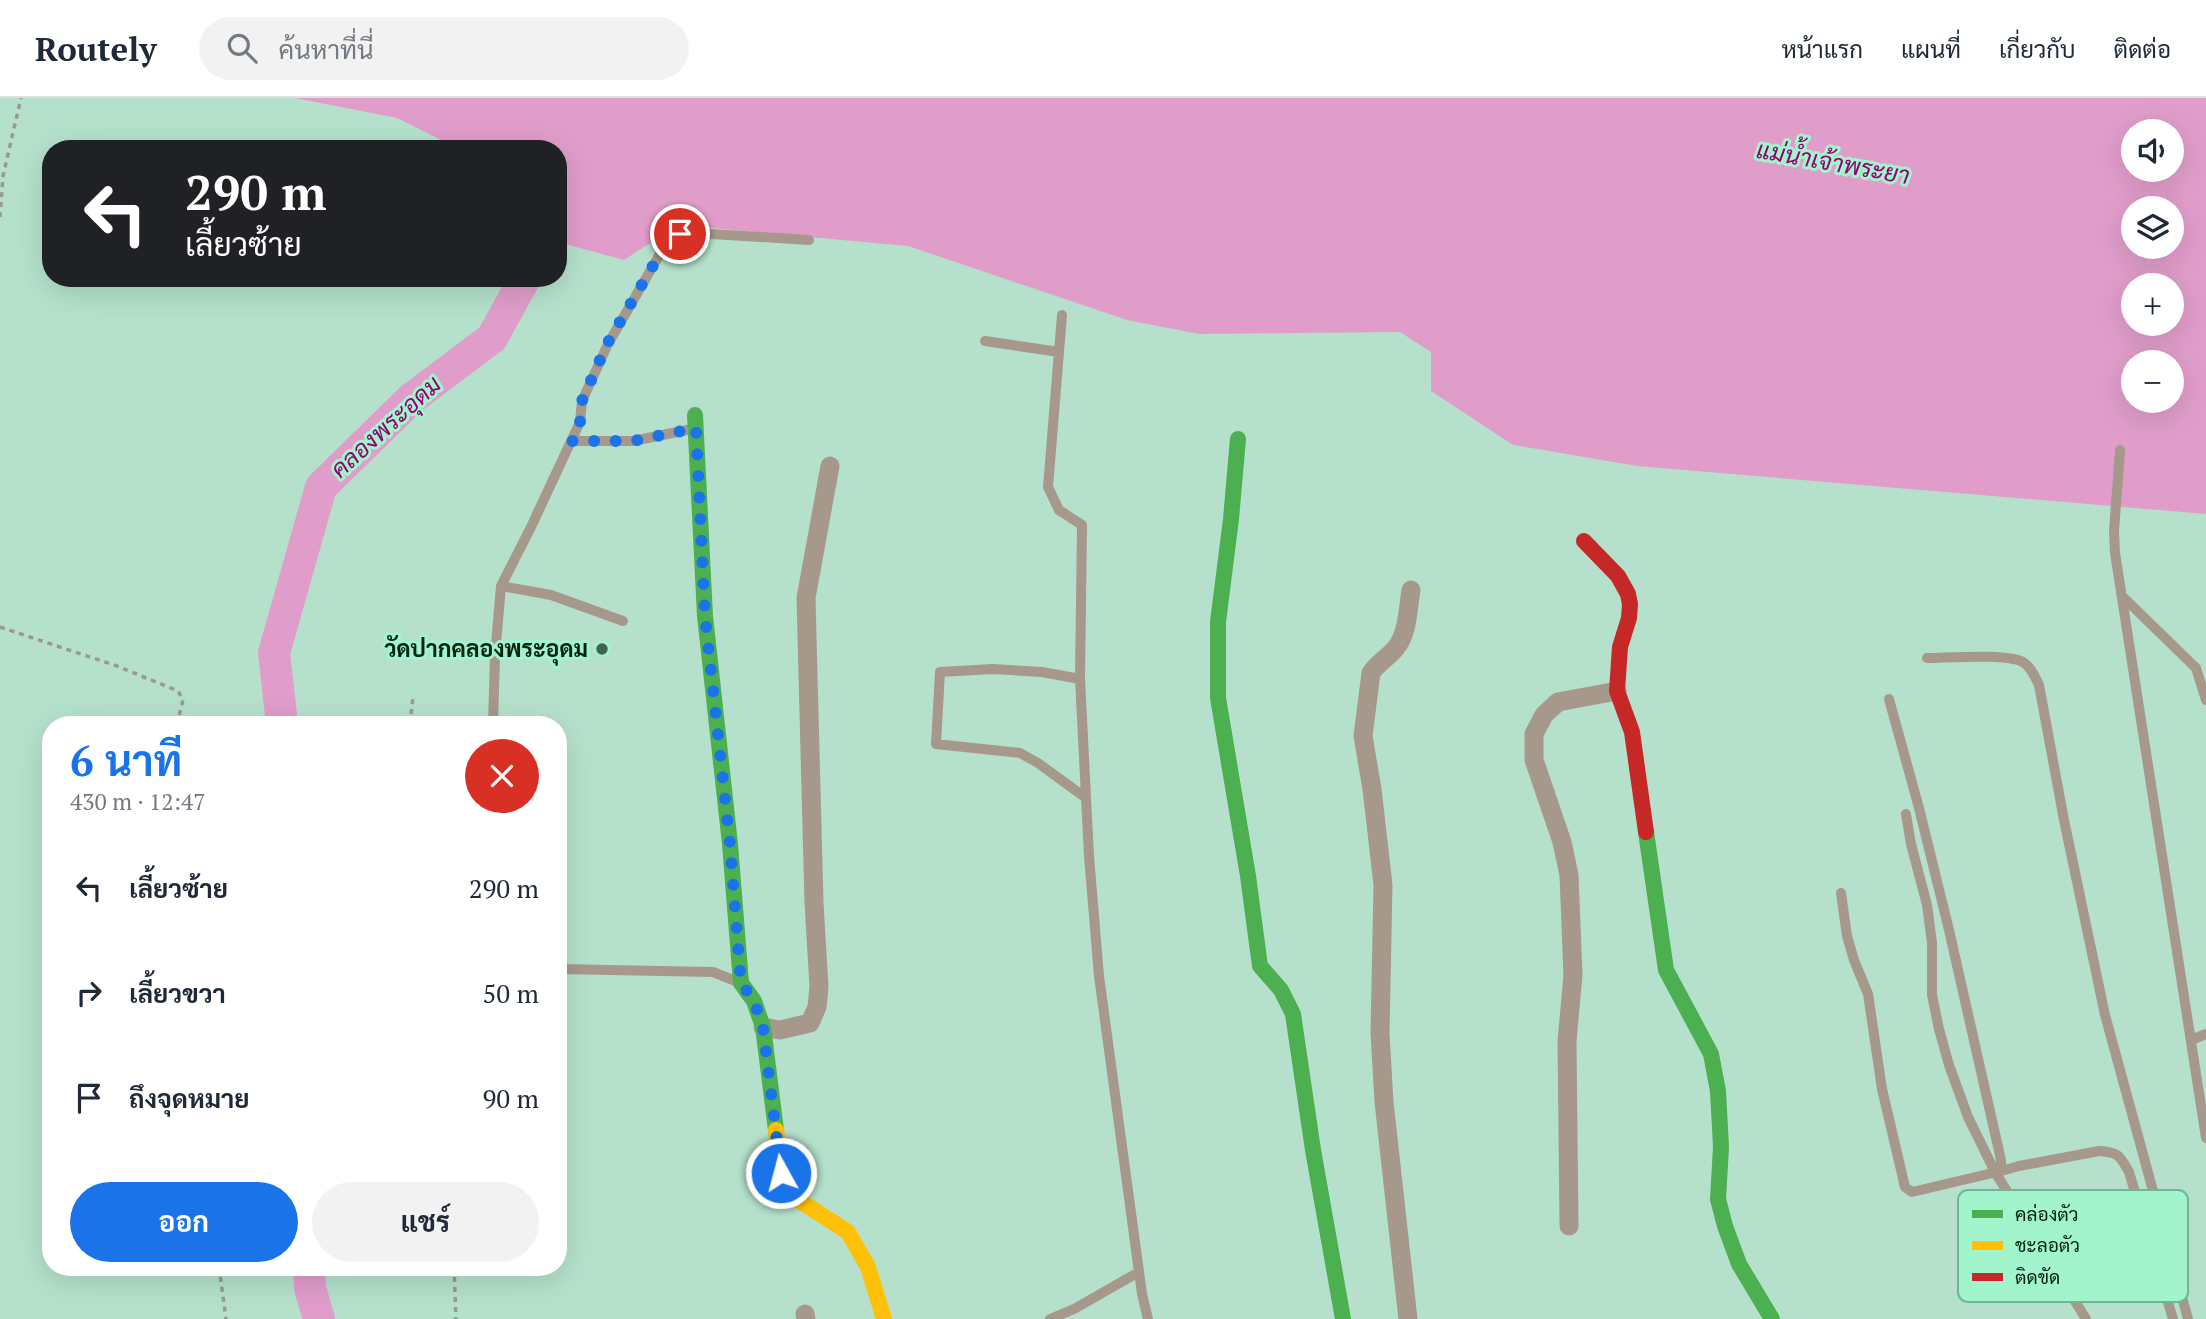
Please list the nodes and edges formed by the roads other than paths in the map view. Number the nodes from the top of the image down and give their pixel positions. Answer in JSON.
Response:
{"nodes":[{"id":1,"x":809,"y":240,"type":"dead end"},
{"id":2,"x":1062,"y":315,"type":"dead end"},
{"id":3,"x":985,"y":341,"type":"dead end"},
{"id":4,"x":1059,"y":352,"type":"junction"},
{"id":5,"x":696,"y":421,"type":"joint"},
{"id":6,"x":1238,"y":439,"type":"dead end"},
{"id":7,"x":572,"y":441,"type":"junction"},
{"id":8,"x":2120,"y":450,"type":"dead end"},
{"id":9,"x":830,"y":466,"type":"dead end"},
{"id":10,"x":1584,"y":541,"type":"dead end"},
{"id":11,"x":500,"y":586,"type":"junction"},
{"id":12,"x":1411,"y":590,"type":"dead end"},
{"id":13,"x":2122,"y":596,"type":"junction"},
{"id":14,"x":623,"y":621,"type":"dead end"},
{"id":15,"x":1927,"y":658,"type":"dead end"},
{"id":16,"x":1080,"y":679,"type":"junction"},
{"id":17,"x":1617,"y":691,"type":"junction"},
{"id":18,"x":1889,"y":699,"type":"dead end"},
{"id":19,"x":2206,"y":700,"type":"edge"},
{"id":20,"x":493,"y":716,"type":"edge"},
{"id":21,"x":1086,"y":798,"type":"junction"},
{"id":22,"x":1906,"y":814,"type":"dead end"},
{"id":23,"x":1841,"y":893,"type":"dead end"},
{"id":24,"x":567,"y":969,"type":"edge"},
{"id":25,"x":741,"y":983,"type":"junction"},
{"id":26,"x":763,"y":1027,"type":"junction"},
{"id":27,"x":2206,"y":1034,"type":"edge"},
{"id":28,"x":2190,"y":1040,"type":"junction"},
{"id":29,"x":2206,"y":1138,"type":"edge"},
{"id":30,"x":1998,"y":1172,"type":"junction"},
{"id":31,"x":2009,"y":1190,"type":"edge"},
{"id":32,"x":2135,"y":1190,"type":"edge"},
{"id":33,"x":2153,"y":1190,"type":"edge"},
{"id":34,"x":1569,"y":1226,"type":"dead end"},
{"id":35,"x":1139,"y":1272,"type":"junction"},
{"id":36,"x":2076,"y":1302,"type":"edge"},
{"id":37,"x":2168,"y":1302,"type":"edge"},
{"id":38,"x":2183,"y":1302,"type":"edge"},
{"id":39,"x":884,"y":1319,"type":"edge"},
{"id":40,"x":1050,"y":1319,"type":"edge"},
{"id":41,"x":1148,"y":1319,"type":"edge"},
{"id":42,"x":1343,"y":1319,"type":"edge"},
{"id":43,"x":1408,"y":1319,"type":"edge"},
{"id":44,"x":1772,"y":1319,"type":"edge"},
{"id":45,"x":2086,"y":1319,"type":"edge"},
{"id":46,"x":2173,"y":1319,"type":"edge"},
{"id":47,"x":2188,"y":1319,"type":"edge"}],
"edges":[{"from":1,"to":7,"type":"lane"},
{"from":2,"to":4,"type":"lane"},
{"from":3,"to":4,"type":"lane"},
{"from":4,"to":16,"type":"lane"},
{"from":5,"to":7,"type":"lane"},
{"from":5,"to":25,"type":"street"},
{"from":6,"to":42,"type":"street"},
{"from":7,"to":11,"type":"lane"},
{"from":8,"to":13,"type":"lane"},
{"from":9,"to":26,"type":"street"},
{"from":10,"to":17,"type":"street"},
{"from":11,"to":14,"type":"lane"},
{"from":11,"to":20,"type":"lane"},
{"from":12,"to":43,"type":"street"},
{"from":13,"to":19,"type":"lane"},
{"from":13,"to":28,"type":"lane"},
{"from":15,"to":33,"type":"lane"},
{"from":16,"to":21,"type":"lane"},
{"from":16,"to":21,"type":"lane"},
{"from":17,"to":34,"type":"street"},
{"from":17,"to":44,"type":"street"},
{"from":18,"to":30,"type":"lane"},
{"from":21,"to":35,"type":"lane"},
{"from":22,"to":30,"type":"lane"},
{"from":23,"to":30,"type":"lane"},
{"from":24,"to":25,"type":"lane"},
{"from":25,"to":26,"type":"street"},
{"from":26,"to":39,"type":"street"},
{"from":27,"to":28,"type":"lane"},
{"from":28,"to":29,"type":"lane"},
{"from":30,"to":31,"type":"lane"},
{"from":30,"to":32,"type":"lane"},
{"from":35,"to":40,"type":"lane"},
{"from":35,"to":41,"type":"lane"},
{"from":36,"to":45,"type":"lane"},
{"from":37,"to":46,"type":"lane"},
{"from":38,"to":47,"type":"lane"}]}
